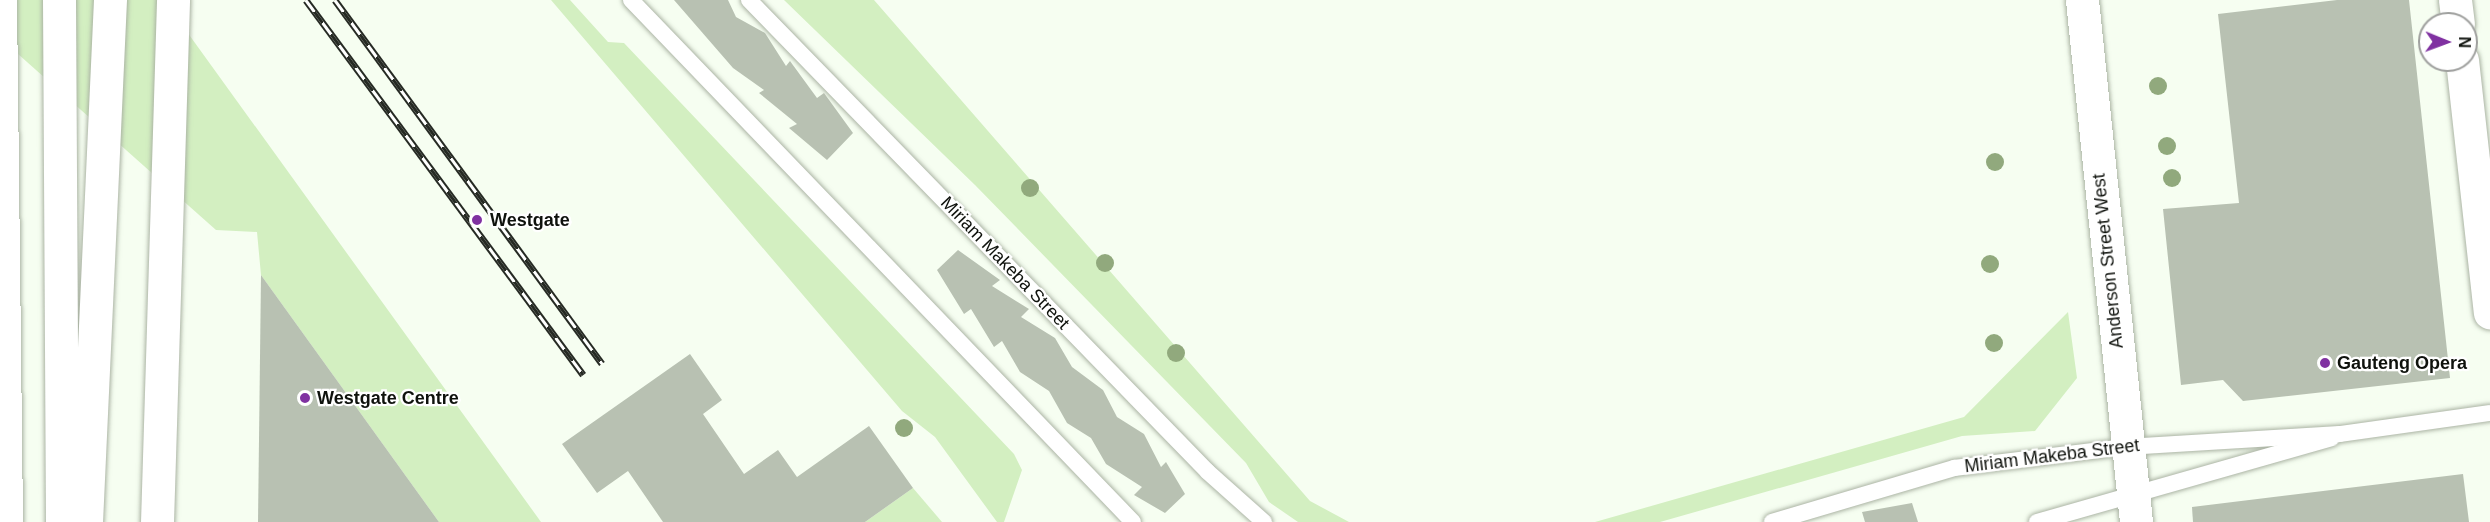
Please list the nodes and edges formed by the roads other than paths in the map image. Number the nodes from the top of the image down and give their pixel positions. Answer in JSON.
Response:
{"nodes":[{"id":1,"x":0,"y":0,"type":"edge"},
{"id":2,"x":59,"y":0,"type":"edge"},
{"id":3,"x":110,"y":0,"type":"edge"},
{"id":4,"x":173,"y":0,"type":"edge"},
{"id":5,"x":631,"y":0,"type":"edge"},
{"id":6,"x":749,"y":0,"type":"edge"},
{"id":7,"x":2082,"y":0,"type":"edge"},
{"id":8,"x":2463,"y":72,"type":"edge"},
{"id":9,"x":2490,"y":312,"type":"edge"},
{"id":10,"x":2490,"y":413,"type":"edge"},
{"id":11,"x":2340,"y":434,"type":"junction"},
{"id":12,"x":2126,"y":447,"type":"junction"},
{"id":13,"x":2135,"y":507,"type":"edge"},
{"id":14,"x":6,"y":522,"type":"edge"},
{"id":15,"x":62,"y":522,"type":"edge"},
{"id":16,"x":86,"y":522,"type":"edge"},
{"id":17,"x":158,"y":522,"type":"edge"},
{"id":18,"x":1133,"y":522,"type":"edge"},
{"id":19,"x":1264,"y":522,"type":"edge"},
{"id":20,"x":1772,"y":522,"type":"edge"},
{"id":21,"x":2037,"y":522,"type":"edge"}],
"edges":[{"from":1,"to":14,"type":"main road"},
{"from":2,"to":15,"type":"main road"},
{"from":3,"to":16,"type":"main road"},
{"from":4,"to":17,"type":"main road"},
{"from":5,"to":18,"type":"lane"},
{"from":6,"to":19,"type":"lane","name":"Miriam Makeba Street"},
{"from":7,"to":12,"type":"main road","name":"Anderson Street West"},
{"from":8,"to":9,"type":"main road"},
{"from":10,"to":11,"type":"lane","name":"Miriam Makeba Street"},
{"from":11,"to":12,"type":"lane","name":"Miriam Makeba Street"},
{"from":11,"to":13,"type":"lane","name":"Miriam Makeba Street"},
{"from":12,"to":13,"type":"main road","name":"Anderson Street West"},
{"from":12,"to":20,"type":"lane","name":"Miriam Makeba Street"},
{"from":13,"to":21,"type":"lane","name":"Miriam Makeba Street"}]}
